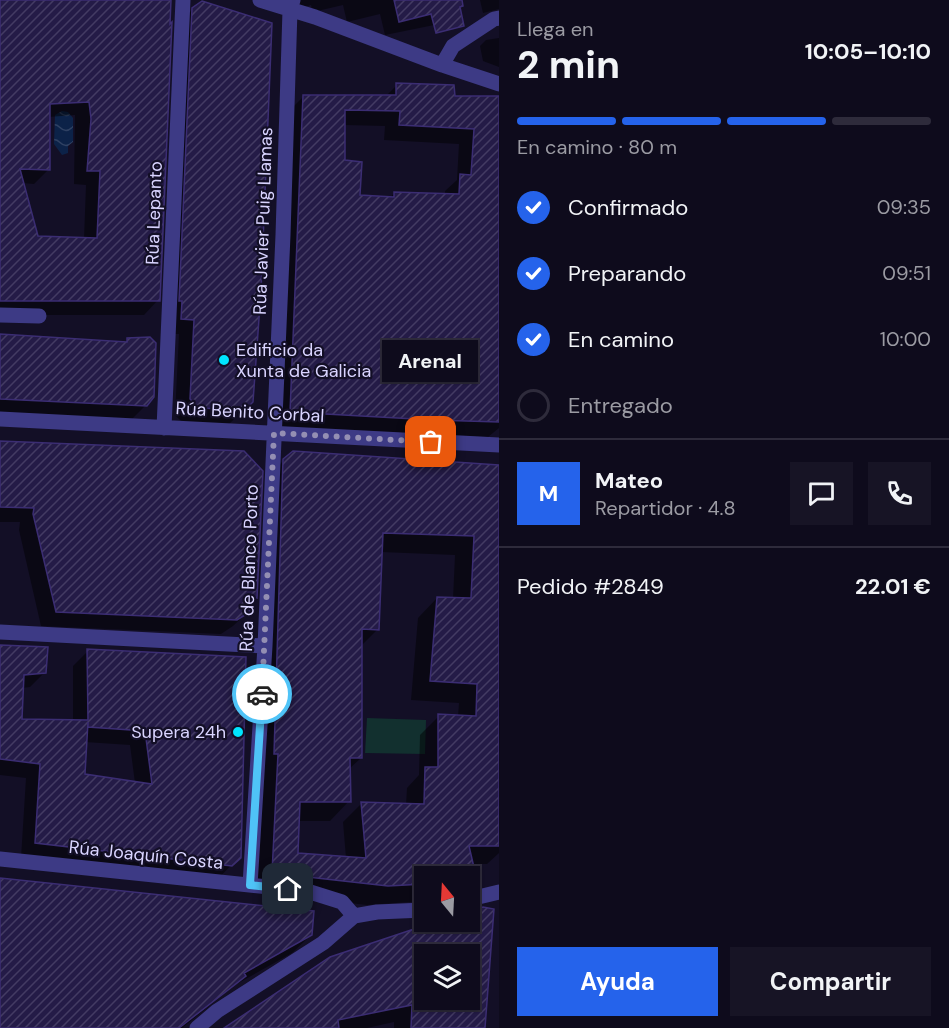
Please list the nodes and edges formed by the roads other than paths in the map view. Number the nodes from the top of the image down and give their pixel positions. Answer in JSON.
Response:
{"nodes":[{"id":1,"x":183,"y":0,"type":"edge"},
{"id":2,"x":260,"y":0,"type":"edge"},
{"id":3,"x":291,"y":5,"type":"edge"},
{"id":4,"x":499,"y":18,"type":"edge"},
{"id":5,"x":442,"y":65,"type":"junction"},
{"id":6,"x":499,"y":84,"type":"edge"},
{"id":7,"x":0,"y":315,"type":"edge"},
{"id":8,"x":39,"y":316,"type":"dead end"},
{"id":9,"x":0,"y":419,"type":"edge"},
{"id":10,"x":164,"y":428,"type":"junction"},
{"id":11,"x":274,"y":433,"type":"junction"},
{"id":12,"x":499,"y":445,"type":"edge"},
{"id":13,"x":0,"y":632,"type":"edge"},
{"id":14,"x":265,"y":646,"type":"junction"},
{"id":15,"x":0,"y":859,"type":"edge"},
{"id":16,"x":250,"y":885,"type":"junction"},
{"id":17,"x":499,"y":892,"type":"edge"},
{"id":18,"x":480,"y":897,"type":"edge"},
{"id":19,"x":414,"y":910,"type":"edge"},
{"id":20,"x":354,"y":916,"type":"junction"},
{"id":21,"x":197,"y":1028,"type":"edge"}],
"edges":[{"from":1,"to":10,"type":"street","name":"Rúa Lepanto"},
{"from":2,"to":3,"type":"street"},
{"from":3,"to":5,"type":"street"},
{"from":3,"to":11,"type":"street","name":"Rúa Javier Puig Llamas"},
{"from":4,"to":5,"type":"street"},
{"from":5,"to":6,"type":"street"},
{"from":7,"to":8,"type":"street"},
{"from":9,"to":10,"type":"street","name":"Rúa Benito Corbal"},
{"from":10,"to":11,"type":"street","name":"Rúa Benito Corbal"},
{"from":11,"to":12,"type":"street","name":"Rúa Benito Corbal"},
{"from":11,"to":14,"type":"street","name":"Rúa de Blanco Porto"},
{"from":13,"to":14,"type":"street"},
{"from":14,"to":16,"type":"street","name":"Rúa de Blanco Porto"},
{"from":15,"to":16,"type":"street","name":"Rúa Joaquín Costa"},
{"from":16,"to":20,"type":"street","name":"Rúa Joaquín Costa"},
{"from":17,"to":18,"type":"street"},
{"from":19,"to":20,"type":"street"},
{"from":20,"to":21,"type":"street"}]}
